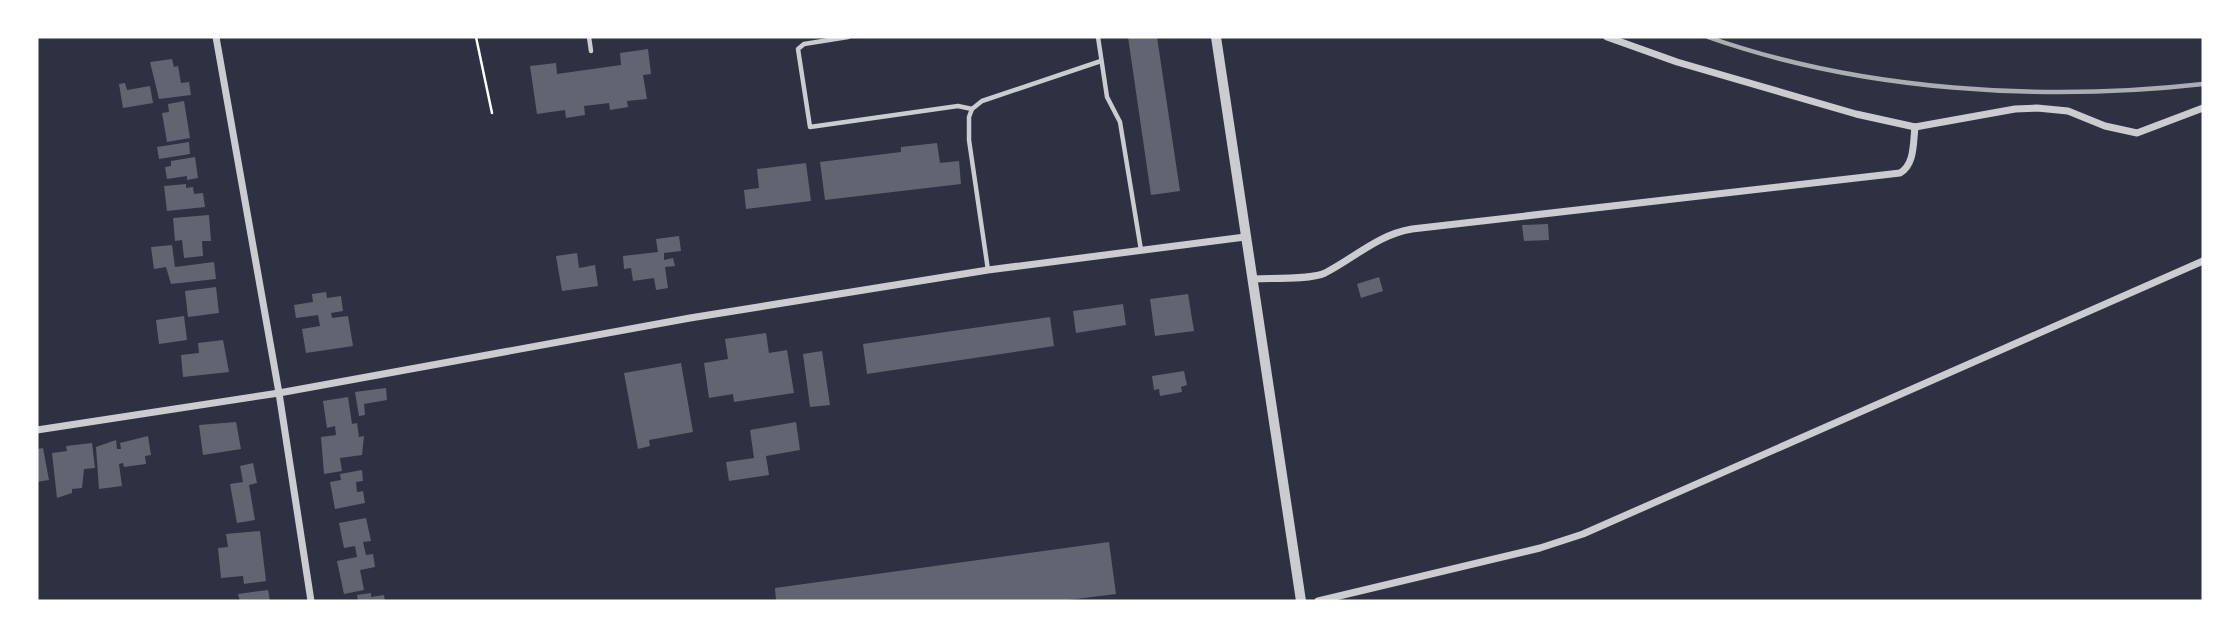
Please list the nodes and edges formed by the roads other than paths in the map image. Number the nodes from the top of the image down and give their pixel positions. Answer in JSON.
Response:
{"nodes":[{"id":1,"x":216,"y":37,"type":"edge"},
{"id":2,"x":589,"y":37,"type":"edge"},
{"id":3,"x":848,"y":37,"type":"edge"},
{"id":4,"x":1098,"y":37,"type":"edge"},
{"id":5,"x":1216,"y":37,"type":"edge"},
{"id":6,"x":1607,"y":37,"type":"edge"},
{"id":7,"x":591,"y":51,"type":"dead end"},
{"id":8,"x":1101,"y":61,"type":"junction"},
{"id":9,"x":2203,"y":108,"type":"edge"},
{"id":10,"x":972,"y":109,"type":"junction"},
{"id":11,"x":1915,"y":127,"type":"junction"},
{"id":12,"x":1245,"y":237,"type":"junction"},
{"id":13,"x":1141,"y":250,"type":"junction"},
{"id":14,"x":2203,"y":261,"type":"edge"},
{"id":15,"x":988,"y":270,"type":"junction"},
{"id":16,"x":1254,"y":279,"type":"junction"},
{"id":17,"x":279,"y":393,"type":"junction"},
{"id":18,"x":37,"y":430,"type":"edge"},
{"id":19,"x":311,"y":601,"type":"edge"},
{"id":20,"x":1301,"y":601,"type":"edge"},
{"id":21,"x":1318,"y":601,"type":"edge"}],
"edges":[{"from":1,"to":17,"type":"street"},
{"from":2,"to":7,"type":"lane"},
{"from":3,"to":10,"type":"lane"},
{"from":4,"to":8,"type":"lane"},
{"from":5,"to":12,"type":"street"},
{"from":6,"to":11,"type":"street"},
{"from":8,"to":10,"type":"lane"},
{"from":8,"to":13,"type":"lane"},
{"from":9,"to":11,"type":"street"},
{"from":10,"to":15,"type":"lane"},
{"from":11,"to":16,"type":"street"},
{"from":12,"to":13,"type":"street"},
{"from":12,"to":16,"type":"street"},
{"from":13,"to":15,"type":"street"},
{"from":14,"to":21,"type":"street"},
{"from":15,"to":17,"type":"street"},
{"from":16,"to":20,"type":"street"},
{"from":17,"to":18,"type":"street"},
{"from":17,"to":19,"type":"street"}]}
